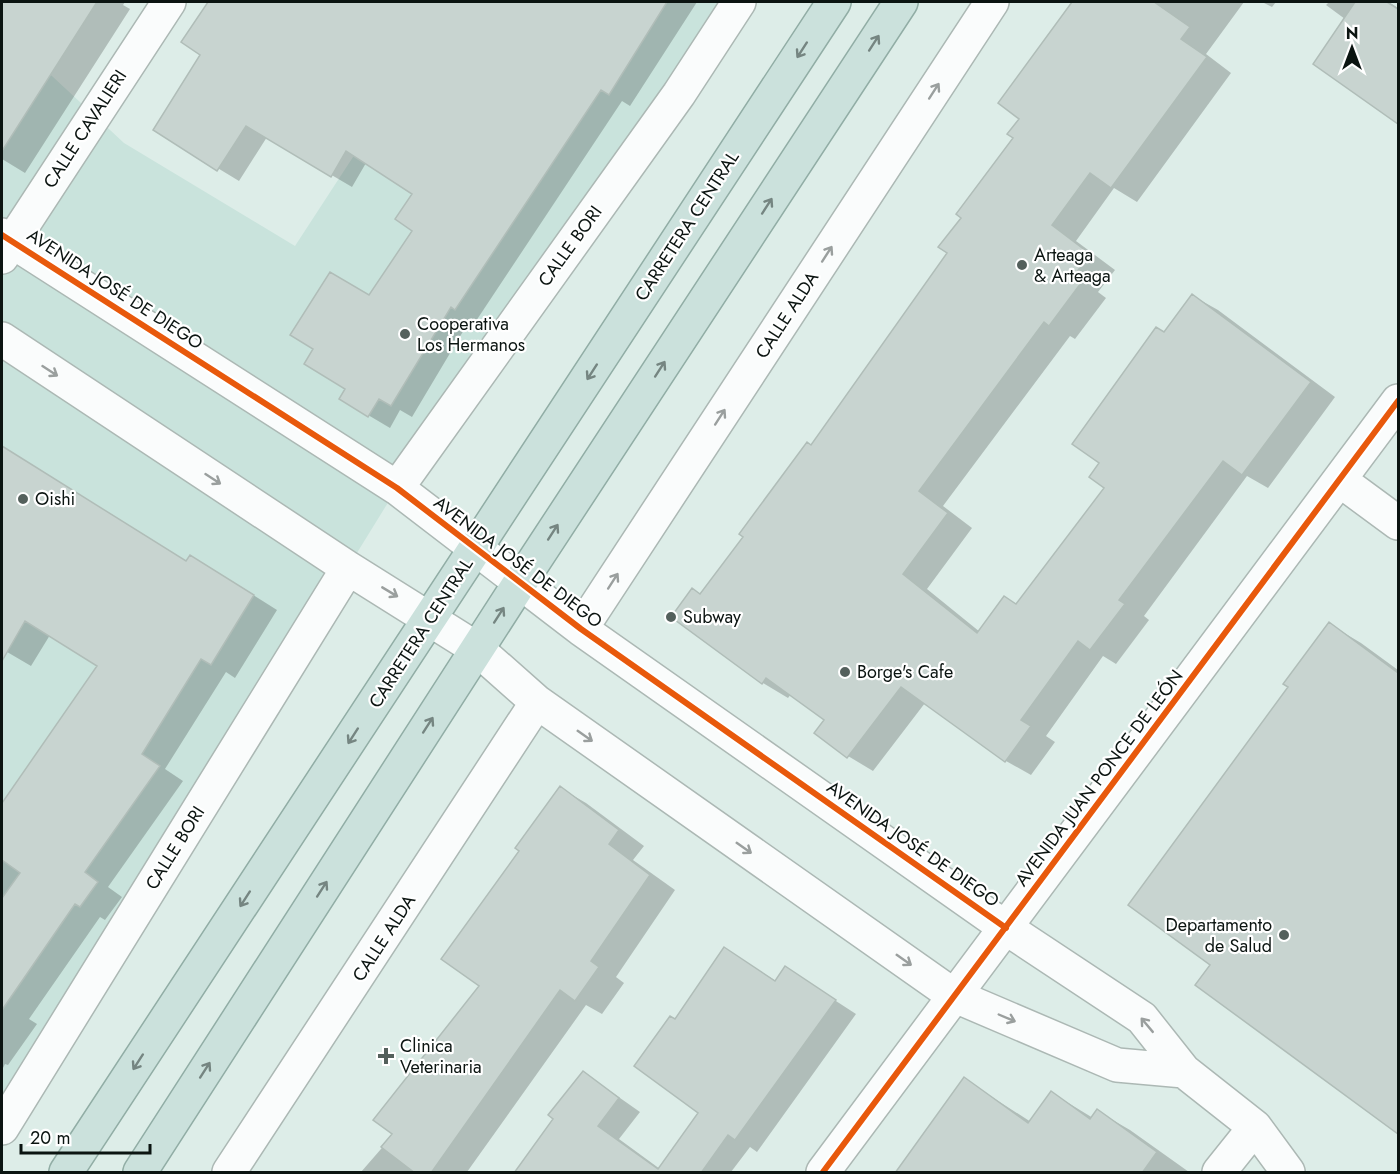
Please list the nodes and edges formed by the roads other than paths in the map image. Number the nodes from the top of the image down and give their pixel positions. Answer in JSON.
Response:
{"nodes":[{"id":1,"x":169,"y":2,"type":"edge"},
{"id":2,"x":739,"y":2,"type":"edge"},
{"id":3,"x":834,"y":2,"type":"edge"},
{"id":4,"x":901,"y":2,"type":"edge"},
{"id":5,"x":992,"y":2,"type":"edge"},
{"id":6,"x":5,"y":244,"type":"edge"},
{"id":7,"x":2,"y":339,"type":"edge"},
{"id":8,"x":1398,"y":401,"type":"edge"},
{"id":9,"x":1341,"y":481,"type":"junction"},
{"id":10,"x":397,"y":488,"type":"junction"},
{"id":11,"x":1398,"y":524,"type":"edge"},
{"id":12,"x":476,"y":550,"type":"junction"},
{"id":13,"x":348,"y":567,"type":"junction"},
{"id":14,"x":521,"y":581,"type":"junction"},
{"id":15,"x":431,"y":617,"type":"junction"},
{"id":16,"x":581,"y":630,"type":"junction"},
{"id":17,"x":477,"y":649,"type":"junction"},
{"id":18,"x":537,"y":702,"type":"junction"},
{"id":19,"x":1006,"y":928,"type":"junction"},
{"id":20,"x":953,"y":995,"type":"junction"},
{"id":21,"x":1184,"y":1071,"type":"junction"},
{"id":22,"x":1255,"y":1127,"type":"junction"},
{"id":23,"x":2,"y":1128,"type":"edge"},
{"id":24,"x":66,"y":1173,"type":"edge"},
{"id":25,"x":140,"y":1173,"type":"edge"},
{"id":26,"x":230,"y":1173,"type":"edge"},
{"id":27,"x":823,"y":1173,"type":"edge"},
{"id":28,"x":1219,"y":1173,"type":"edge"},
{"id":29,"x":1287,"y":1173,"type":"edge"}],
"edges":[{"from":1,"to":6,"type":"street","name":"CALLE CAVALIERI"},
{"from":2,"to":10,"type":"street","name":"CALLE BORI"},
{"from":3,"to":12,"type":"highway","name":"CARRETERA CENTRAL","one_way":true},
{"from":14,"to":4,"type":"highway","one_way":true},
{"from":16,"to":5,"type":"street","name":"CALLE ALDA","one_way":true},
{"from":6,"to":10,"type":"street","name":"AVENIDA JOSÉ DE DIEGO"},
{"from":7,"to":13,"type":"street","one_way":true},
{"from":8,"to":9,"type":"street","name":"AVENIDA JUAN PONCE DE LEÓN"},
{"from":9,"to":11,"type":"street"},
{"from":9,"to":19,"type":"street","name":"AVENIDA JUAN PONCE DE LEÓN"},
{"from":10,"to":12,"type":"street","name":"AVENIDA JOSÉ DE DIEGO"},
{"from":12,"to":14,"type":"street","name":"AVENIDA JOSÉ DE DIEGO"},
{"from":12,"to":15,"type":"highway","name":"CARRETERA CENTRAL"},
{"from":13,"to":15,"type":"street","one_way":true},
{"from":13,"to":23,"type":"street","name":"CALLE BORI"},
{"from":14,"to":16,"type":"street","name":"AVENIDA JOSÉ DE DIEGO"},
{"from":17,"to":14,"type":"highway","one_way":true},
{"from":15,"to":17,"type":"street"},
{"from":15,"to":24,"type":"highway","name":"CARRETERA CENTRAL","one_way":true},
{"from":16,"to":19,"type":"street","name":"AVENIDA JOSÉ DE DIEGO"},
{"from":17,"to":18,"type":"street"},
{"from":25,"to":17,"type":"highway","one_way":true},
{"from":18,"to":20,"type":"street","one_way":true},
{"from":18,"to":26,"type":"street","name":"CALLE ALDA"},
{"from":19,"to":20,"type":"street","name":"AVENIDA JUAN PONCE DE LEÓN"},
{"from":21,"to":19,"type":"street","name":"AVENIDA JOSÉ DE DIEGO","one_way":true},
{"from":20,"to":21,"type":"street","one_way":true},
{"from":20,"to":27,"type":"street","name":"AVENIDA JUAN PONCE DE LEÓN"},
{"from":21,"to":22,"type":"street","name":"AVENIDA JOSÉ DE DIEGO"},
{"from":22,"to":28,"type":"street"},
{"from":22,"to":29,"type":"street","name":"AVENIDA JOSÉ DE DIEGO"}]}
